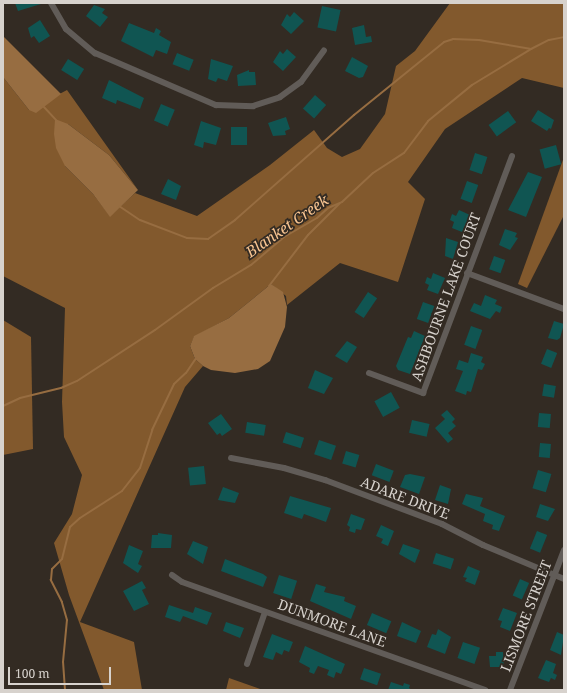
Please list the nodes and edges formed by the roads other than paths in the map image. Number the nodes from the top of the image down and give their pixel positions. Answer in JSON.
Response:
{"nodes":[{"id":1,"x":51,"y":3,"type":"edge"},
{"id":2,"x":324,"y":50,"type":"dead end"},
{"id":3,"x":512,"y":156,"type":"dead end"},
{"id":4,"x":467,"y":272,"type":"junction"},
{"id":5,"x":564,"y":309,"type":"edge"},
{"id":6,"x":369,"y":373,"type":"dead end"},
{"id":7,"x":231,"y":458,"type":"dead end"},
{"id":8,"x":564,"y":550,"type":"edge"},
{"id":9,"x":172,"y":575,"type":"dead end"},
{"id":10,"x":555,"y":575,"type":"junction"},
{"id":11,"x":564,"y":579,"type":"edge"},
{"id":12,"x":265,"y":612,"type":"junction"},
{"id":13,"x":246,"y":664,"type":"dead end"},
{"id":14,"x":485,"y":690,"type":"edge"},
{"id":15,"x":510,"y":690,"type":"edge"}],
"edges":[{"from":1,"to":2,"type":"street"},
{"from":3,"to":4,"type":"street","name":"ASHBOURNE LAKE COURT"},
{"from":4,"to":5,"type":"street"},
{"from":4,"to":6,"type":"street","name":"ASHBOURNE LAKE COURT"},
{"from":7,"to":10,"type":"street","name":"ADARE DRIVE"},
{"from":8,"to":10,"type":"street","name":"LISMORE STREET"},
{"from":9,"to":12,"type":"street","name":"DUNMORE LANE"},
{"from":10,"to":11,"type":"street","name":"ADARE DRIVE"},
{"from":10,"to":15,"type":"street","name":"LISMORE STREET"},
{"from":12,"to":13,"type":"street"},
{"from":12,"to":14,"type":"street","name":"DUNMORE LANE"}]}
